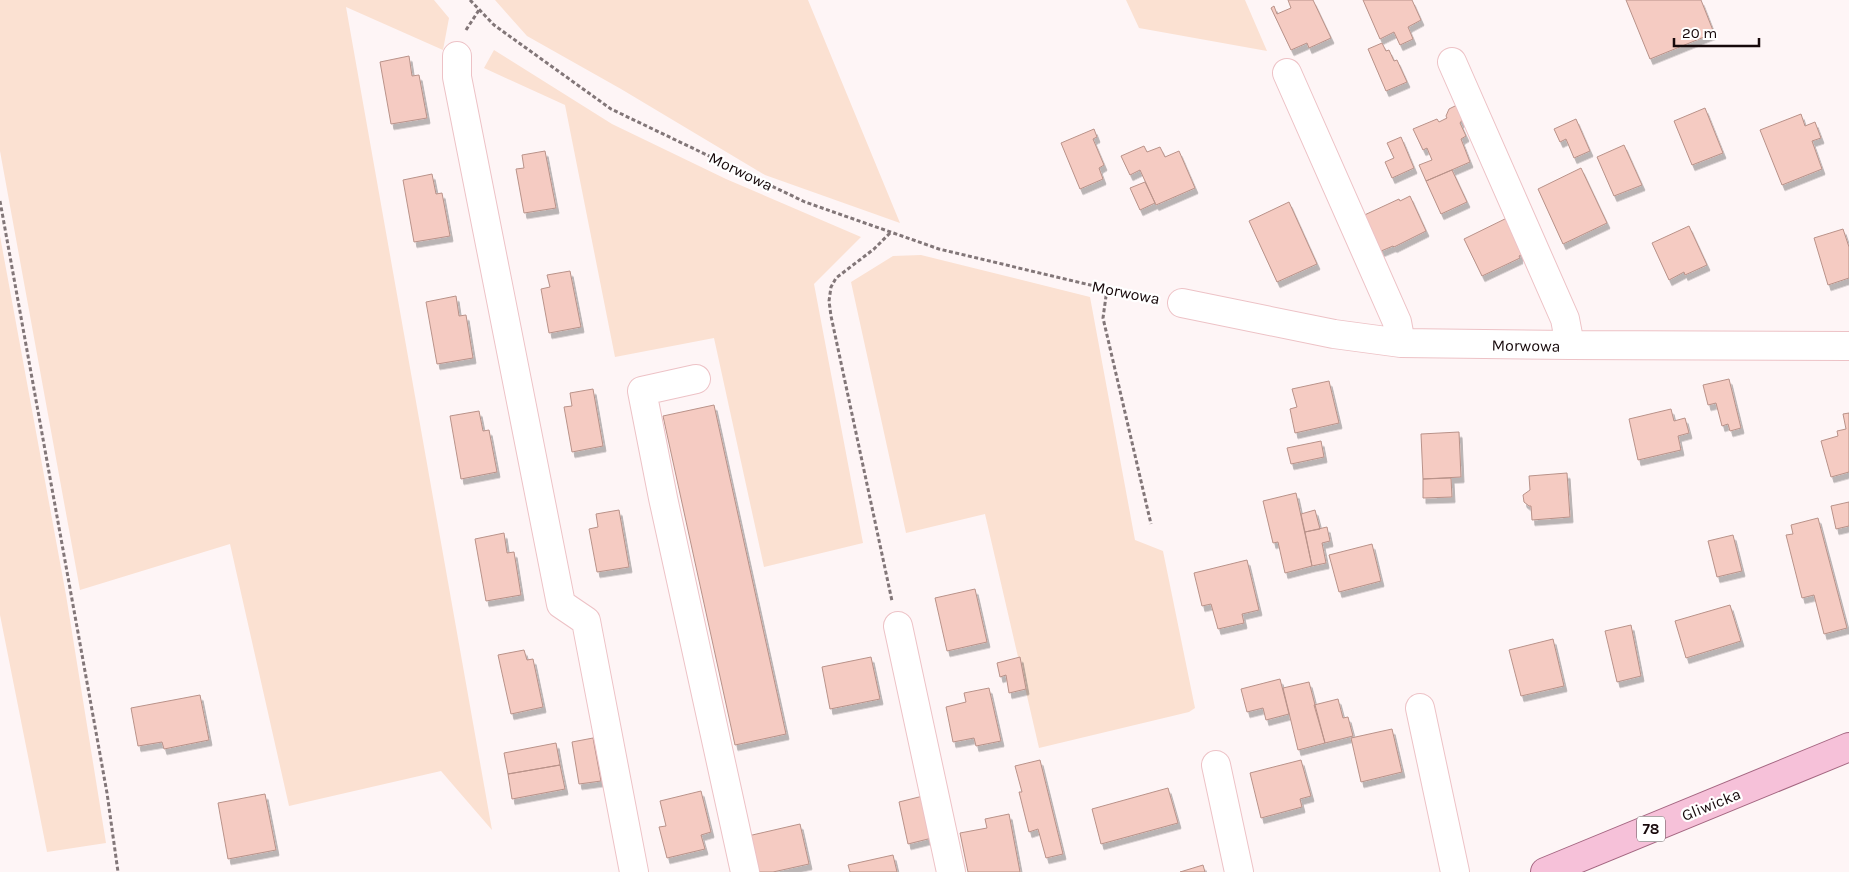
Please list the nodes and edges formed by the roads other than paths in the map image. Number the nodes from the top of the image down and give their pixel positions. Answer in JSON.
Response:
{"nodes":[{"id":1,"x":457,"y":56,"type":"dead end"},
{"id":2,"x":1452,"y":62,"type":"dead end"},
{"id":3,"x":1287,"y":73,"type":"dead end"},
{"id":4,"x":1182,"y":303,"type":"road end"},
{"id":5,"x":1401,"y":343,"type":"junction"},
{"id":6,"x":1570,"y":345,"type":"junction"},
{"id":7,"x":1849,"y":346,"type":"edge"},
{"id":8,"x":696,"y":379,"type":"dead end"},
{"id":9,"x":895,"y":614,"type":"road end"},
{"id":10,"x":1420,"y":708,"type":"dead end"},
{"id":11,"x":1849,"y":747,"type":"edge"},
{"id":12,"x":1216,"y":765,"type":"dead end"},
{"id":13,"x":1572,"y":867,"type":"edge"},
{"id":14,"x":634,"y":872,"type":"edge"},
{"id":15,"x":745,"y":872,"type":"edge"},
{"id":16,"x":952,"y":872,"type":"edge"},
{"id":17,"x":1239,"y":872,"type":"edge"},
{"id":18,"x":1455,"y":872,"type":"edge"},
{"id":19,"x":1545,"y":872,"type":"edge"}],
"edges":[{"from":1,"to":14,"type":"street"},
{"from":2,"to":6,"type":"street"},
{"from":3,"to":5,"type":"street"},
{"from":4,"to":5,"type":"street","name":"Morwowa"},
{"from":5,"to":6,"type":"street","name":"Morwowa"},
{"from":6,"to":7,"type":"street","name":"Morwowa"},
{"from":8,"to":15,"type":"street"},
{"from":9,"to":16,"type":"street"},
{"from":10,"to":18,"type":"street"},
{"from":11,"to":13,"type":"main road","name":"Gliwicka","number":"78"},
{"from":12,"to":17,"type":"street"},
{"from":13,"to":19,"type":"main road","name":"Gliwicka","number":"78"}]}
